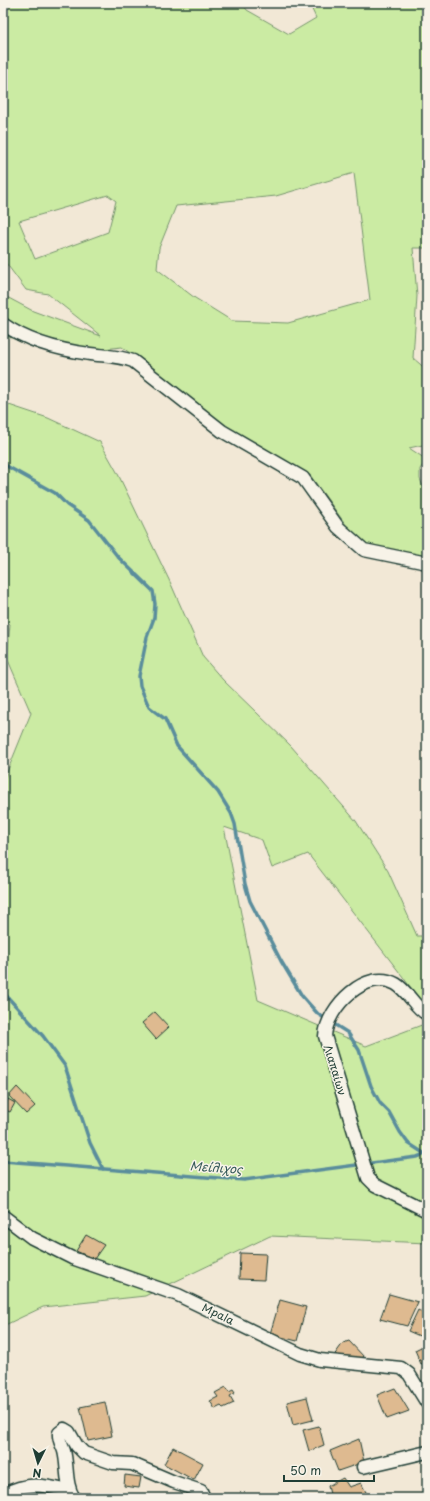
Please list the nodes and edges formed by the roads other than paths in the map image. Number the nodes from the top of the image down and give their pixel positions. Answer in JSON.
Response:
{"nodes":[{"id":1,"x":3,"y":324,"type":"edge"},
{"id":2,"x":427,"y":563,"type":"edge"},
{"id":3,"x":427,"y":1014,"type":"edge"},
{"id":4,"x":427,"y":1211,"type":"edge"},
{"id":5,"x":3,"y":1216,"type":"edge"},
{"id":6,"x":427,"y":1403,"type":"edge"},
{"id":7,"x":427,"y":1452,"type":"edge"},
{"id":8,"x":363,"y":1467,"type":"dead end"},
{"id":9,"x":72,"y":1494,"type":"edge"},
{"id":10,"x":3,"y":1495,"type":"edge"},
{"id":11,"x":204,"y":1498,"type":"edge"}],
"edges":[{"from":1,"to":2,"type":"street"},
{"from":3,"to":4,"type":"street","name":"Λιαπαίων"},
{"from":5,"to":6,"type":"street","name":"Mpala"},
{"from":7,"to":8,"type":"street"},
{"from":9,"to":10,"type":"street"},
{"from":9,"to":11,"type":"street"}]}
